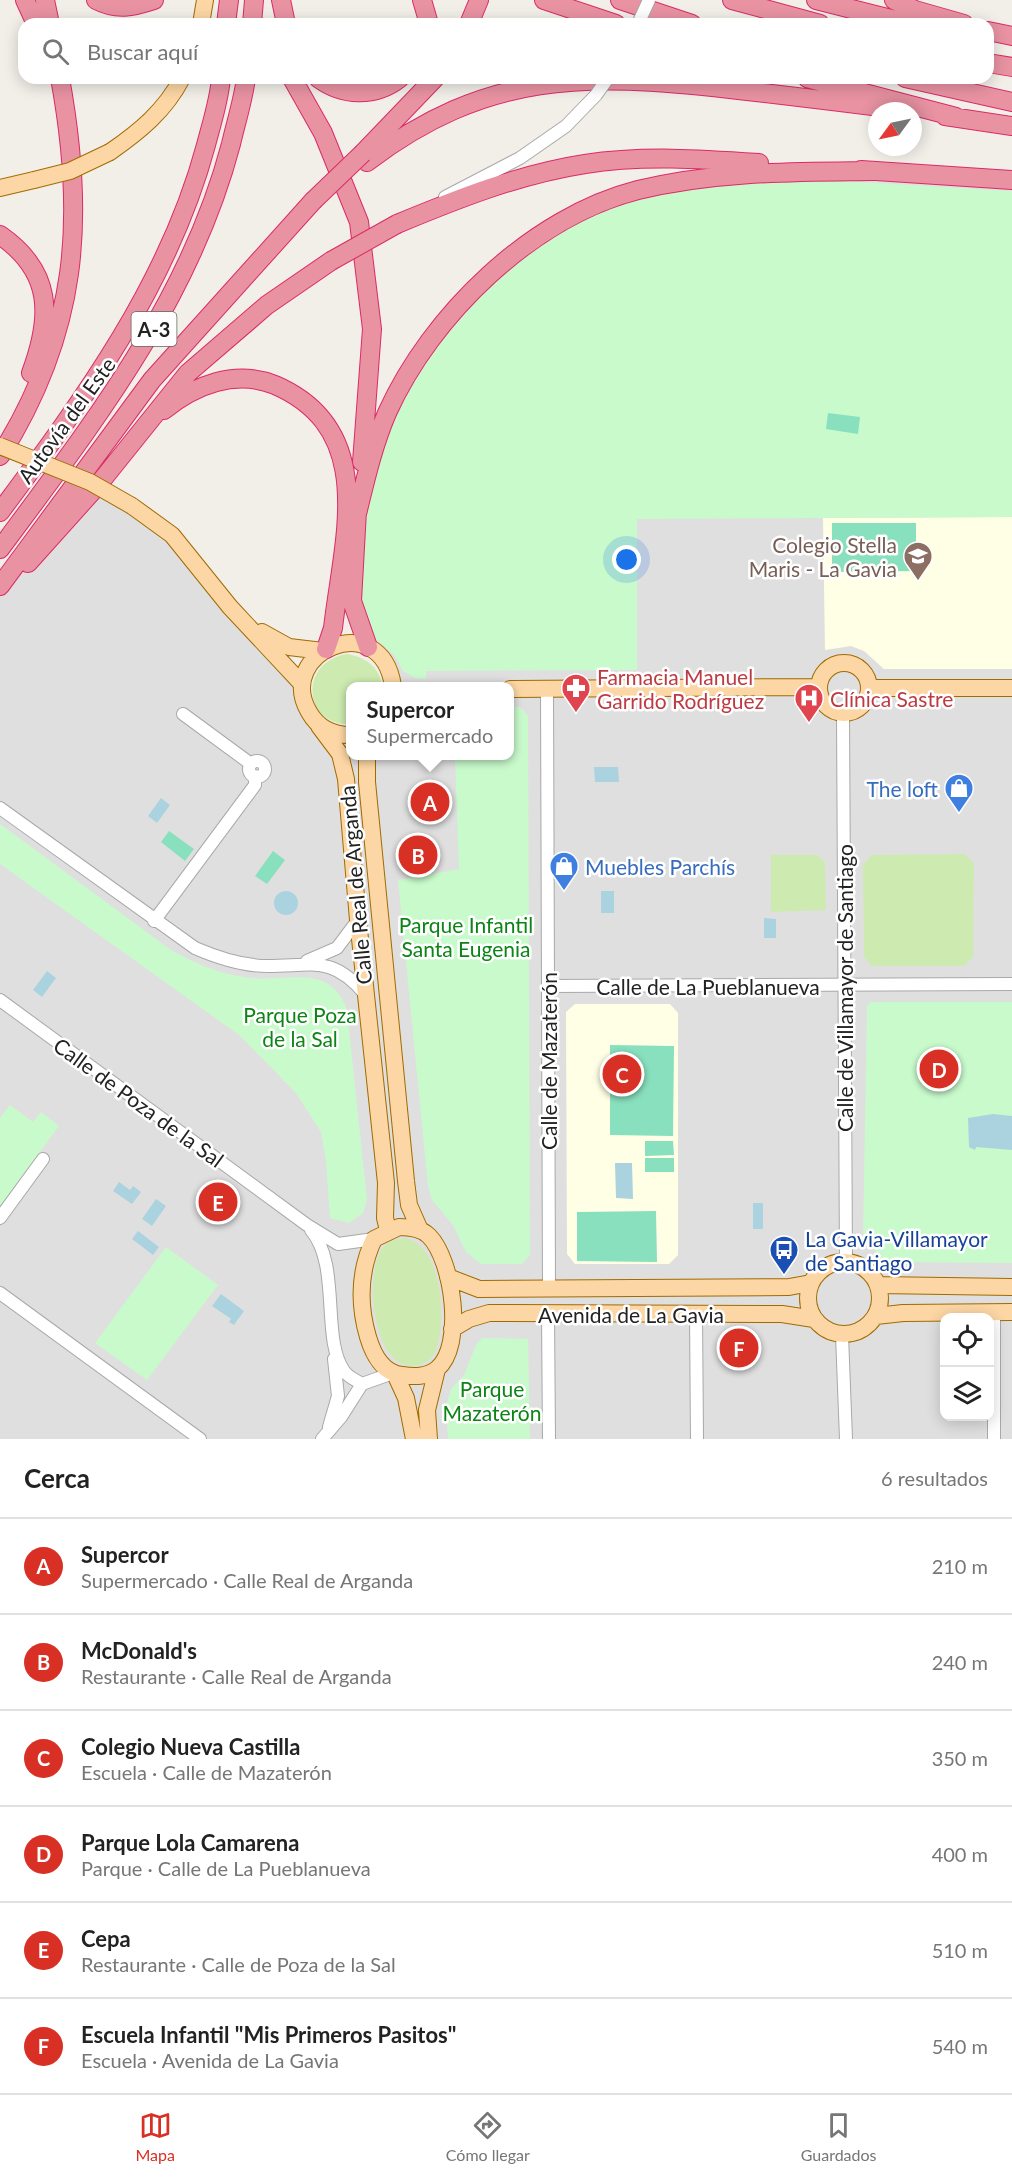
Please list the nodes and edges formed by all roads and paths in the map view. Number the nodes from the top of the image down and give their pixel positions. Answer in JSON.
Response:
{"nodes":[{"id":1,"x":25,"y":0,"type":"edge"},
{"id":2,"x":45,"y":0,"type":"edge"},
{"id":3,"x":96,"y":0,"type":"edge"},
{"id":4,"x":154,"y":0,"type":"edge"},
{"id":5,"x":205,"y":0,"type":"edge"},
{"id":6,"x":229,"y":0,"type":"edge"},
{"id":7,"x":254,"y":0,"type":"edge"},
{"id":8,"x":275,"y":0,"type":"edge"},
{"id":9,"x":281,"y":0,"type":"edge"},
{"id":10,"x":422,"y":0,"type":"edge"},
{"id":11,"x":544,"y":0,"type":"edge"},
{"id":12,"x":620,"y":0,"type":"edge"},
{"id":13,"x":648,"y":0,"type":"edge"},
{"id":14,"x":732,"y":0,"type":"edge"},
{"id":15,"x":816,"y":0,"type":"edge"},
{"id":16,"x":894,"y":0,"type":"edge"},
{"id":17,"x":33,"y":18,"type":"edge"},
{"id":18,"x":49,"y":18,"type":"edge"},
{"id":19,"x":202,"y":18,"type":"edge"},
{"id":20,"x":227,"y":18,"type":"edge"},
{"id":21,"x":252,"y":18,"type":"edge"},
{"id":22,"x":276,"y":18,"type":"edge"},
{"id":23,"x":285,"y":18,"type":"edge"},
{"id":24,"x":427,"y":18,"type":"edge"},
{"id":25,"x":598,"y":18,"type":"edge"},
{"id":26,"x":640,"y":18,"type":"edge"},
{"id":27,"x":674,"y":18,"type":"edge"},
{"id":28,"x":798,"y":18,"type":"edge"},
{"id":29,"x":887,"y":18,"type":"edge"},
{"id":30,"x":943,"y":18,"type":"edge"},
{"id":31,"x":994,"y":32,"type":"edge"},
{"id":32,"x":1012,"y":36,"type":"edge"},
{"id":33,"x":994,"y":42,"type":"edge"},
{"id":34,"x":1012,"y":45,"type":"edge"},
{"id":35,"x":994,"y":64,"type":"edge"},
{"id":36,"x":1012,"y":67,"type":"edge"},
{"id":37,"x":60,"y":84,"type":"edge"},
{"id":38,"x":178,"y":84,"type":"edge"},
{"id":39,"x":220,"y":84,"type":"edge"},
{"id":40,"x":245,"y":84,"type":"edge"},
{"id":41,"x":295,"y":84,"type":"edge"},
{"id":42,"x":327,"y":84,"type":"edge"},
{"id":43,"x":392,"y":84,"type":"edge"},
{"id":44,"x":430,"y":84,"type":"edge"},
{"id":45,"x":547,"y":84,"type":"edge"},
{"id":46,"x":604,"y":84,"type":"edge"},
{"id":47,"x":682,"y":84,"type":"edge"},
{"id":48,"x":830,"y":84,"type":"edge"},
{"id":49,"x":932,"y":84,"type":"edge"},
{"id":50,"x":1012,"y":102,"type":"edge"},
{"id":51,"x":868,"y":106,"type":"edge"},
{"id":52,"x":922,"y":112,"type":"edge"},
{"id":53,"x":956,"y":117,"type":"junction"},
{"id":54,"x":1012,"y":126,"type":"edge"},
{"id":55,"x":365,"y":158,"type":"junction"},
{"id":56,"x":873,"y":171,"type":"junction"},
{"id":57,"x":1012,"y":180,"type":"edge"},
{"id":58,"x":0,"y":188,"type":"edge"},
{"id":59,"x":397,"y":224,"type":"junction"},
{"id":60,"x":0,"y":235,"type":"edge"},
{"id":61,"x":144,"y":426,"type":"junction"},
{"id":62,"x":0,"y":439,"type":"edge"},
{"id":63,"x":0,"y":446,"type":"edge"},
{"id":64,"x":0,"y":456,"type":"edge"},
{"id":65,"x":0,"y":512,"type":"edge"},
{"id":66,"x":355,"y":522,"type":"junction"},
{"id":67,"x":0,"y":549,"type":"edge"},
{"id":68,"x":0,"y":586,"type":"edge"},
{"id":69,"x":0,"y":594,"type":"edge"},
{"id":70,"x":248,"y":624,"type":"junction"},
{"id":71,"x":368,"y":647,"type":"junction"},
{"id":72,"x":324,"y":650,"type":"junction"},
{"id":73,"x":392,"y":682,"type":"edge"},
{"id":74,"x":302,"y":684,"type":"junction"},
{"id":75,"x":818,"y":687,"type":"junction"},
{"id":76,"x":869,"y":688,"type":"junction"},
{"id":77,"x":1012,"y":688,"type":"edge"},
{"id":78,"x":514,"y":689,"type":"edge"},
{"id":79,"x":547,"y":689,"type":"junction"},
{"id":80,"x":183,"y":714,"type":"dead end"},
{"id":81,"x":843,"y":714,"type":"junction"},
{"id":82,"x":319,"y":726,"type":"junction"},
{"id":83,"x":346,"y":734,"type":"edge"},
{"id":84,"x":367,"y":760,"type":"edge"},
{"id":85,"x":0,"y":808,"type":"edge"},
{"id":86,"x":154,"y":921,"type":"junction"},
{"id":87,"x":358,"y":921,"type":"junction"},
{"id":88,"x":297,"y":964,"type":"junction"},
{"id":89,"x":1012,"y":984,"type":"edge"},
{"id":90,"x":548,"y":986,"type":"junction"},
{"id":91,"x":844,"y":986,"type":"junction"},
{"id":92,"x":365,"y":994,"type":"junction"},
{"id":93,"x":0,"y":1000,"type":"edge"},
{"id":94,"x":43,"y":1159,"type":"dead end"},
{"id":95,"x":0,"y":1218,"type":"edge"},
{"id":96,"x":307,"y":1225,"type":"junction"},
{"id":97,"x":420,"y":1230,"type":"junction"},
{"id":98,"x":381,"y":1234,"type":"junction"},
{"id":99,"x":338,"y":1244,"type":"junction"},
{"id":100,"x":846,"y":1262,"type":"junction"},
{"id":101,"x":327,"y":1272,"type":"junction"},
{"id":102,"x":448,"y":1277,"type":"junction"},
{"id":103,"x":811,"y":1283,"type":"junction"},
{"id":104,"x":878,"y":1285,"type":"junction"},
{"id":105,"x":1012,"y":1287,"type":"edge"},
{"id":106,"x":549,"y":1288,"type":"junction"},
{"id":107,"x":0,"y":1293,"type":"edge"},
{"id":108,"x":994,"y":1312,"type":"junction"},
{"id":109,"x":1012,"y":1312,"type":"edge"},
{"id":110,"x":696,"y":1313,"type":"junction"},
{"id":111,"x":548,"y":1314,"type":"junction"},
{"id":112,"x":876,"y":1317,"type":"junction"},
{"id":113,"x":814,"y":1319,"type":"junction"},
{"id":114,"x":452,"y":1329,"type":"junction"},
{"id":115,"x":842,"y":1335,"type":"junction"},
{"id":116,"x":335,"y":1346,"type":"junction"},
{"id":117,"x":437,"y":1369,"type":"junction"},
{"id":118,"x":394,"y":1374,"type":"junction"},
{"id":119,"x":362,"y":1384,"type":"junction"},
{"id":120,"x":326,"y":1434,"type":"edge"},
{"id":121,"x":200,"y":1439,"type":"edge"},
{"id":122,"x":414,"y":1439,"type":"edge"},
{"id":123,"x":429,"y":1439,"type":"edge"},
{"id":124,"x":549,"y":1439,"type":"edge"},
{"id":125,"x":697,"y":1439,"type":"edge"},
{"id":126,"x":846,"y":1439,"type":"edge"},
{"id":127,"x":994,"y":1439,"type":"edge"}],
"edges":[{"from":1,"to":17,"type":"highway"},
{"from":2,"to":18,"type":"highway"},
{"from":3,"to":4,"type":"highway"},
{"from":5,"to":19,"type":"main road"},
{"from":6,"to":20,"type":"highway"},
{"from":7,"to":21,"type":"highway"},
{"from":8,"to":22,"type":"highway"},
{"from":9,"to":23,"type":"highway"},
{"from":10,"to":24,"type":"highway"},
{"from":11,"to":25,"type":"highway"},
{"from":12,"to":27,"type":"highway"},
{"from":13,"to":26,"type":"street","bridge":true},
{"from":14,"to":28,"type":"highway"},
{"from":15,"to":29,"type":"highway"},
{"from":16,"to":30,"type":"highway"},
{"from":31,"to":32,"type":"highway"},
{"from":33,"to":34,"type":"highway"},
{"from":35,"to":36,"type":"highway"},
{"from":37,"to":64,"type":"highway"},
{"from":38,"to":58,"type":"main road","bridge":true},
{"from":39,"to":65,"type":"highway","name":"Autovía del Este","number":"A-3"},
{"from":40,"to":67,"type":"highway","name":"Autovía del Este","number":"A-3"},
{"from":41,"to":66,"type":"highway"},
{"from":42,"to":43,"type":"highway"},
{"from":44,"to":55,"type":"highway"},
{"from":45,"to":55,"type":"highway"},
{"from":46,"to":59,"type":"street","bridge":true},
{"from":47,"to":51,"type":"highway"},
{"from":48,"to":53,"type":"highway"},
{"from":49,"to":50,"type":"highway"},
{"from":52,"to":53,"type":"highway"},
{"from":53,"to":54,"type":"highway"},
{"from":55,"to":68,"type":"highway"},
{"from":56,"to":57,"type":"highway"},
{"from":56,"to":59,"type":"highway"},
{"from":56,"to":66,"type":"highway"},
{"from":59,"to":61,"type":"highway","bridge":true},
{"from":60,"to":62,"type":"highway"},
{"from":61,"to":69,"type":"highway"},
{"from":61,"to":72,"type":"highway"},
{"from":63,"to":70,"type":"main road","bridge":true},
{"from":66,"to":71,"type":"highway"},
{"from":70,"to":72,"type":"main road"},
{"from":70,"to":74,"type":"main road"},
{"from":71,"to":72,"type":"main road"},
{"from":71,"to":73,"type":"main road"},
{"from":72,"to":74,"type":"main road"},
{"from":74,"to":82,"type":"main road","name":"Calle Real de Arganda"},
{"from":75,"to":76,"type":"main road"},
{"from":75,"to":79,"type":"main road"},
{"from":75,"to":81,"type":"main road"},
{"from":76,"to":77,"type":"main road"},
{"from":76,"to":81,"type":"main road"},
{"from":78,"to":79,"type":"main road"},
{"from":79,"to":90,"type":"street","name":"Calle de Mazaterón"},
{"from":80,"to":86,"type":"street"},
{"from":81,"to":91,"type":"street","name":"Calle de Villamayor de Santiago"},
{"from":82,"to":83,"type":"main road"},
{"from":82,"to":87,"type":"main road","name":"Calle Real de Arganda"},
{"from":84,"to":97,"type":"main road","name":"Calle Real de Arganda"},
{"from":85,"to":86,"type":"street"},
{"from":86,"to":88,"type":"street"},
{"from":87,"to":88,"type":"street"},
{"from":87,"to":92,"type":"main road","name":"Calle Real de Arganda"},
{"from":88,"to":92,"type":"street"},
{"from":89,"to":91,"type":"street","name":"Calle de La Pueblanueva"},
{"from":90,"to":91,"type":"street","name":"Calle de La Pueblanueva"},
{"from":90,"to":106,"type":"street","name":"Calle de Mazaterón"},
{"from":91,"to":100,"type":"street","name":"Calle de Villamayor de Santiago"},
{"from":92,"to":98,"type":"main road","name":"Calle Real de Arganda"},
{"from":93,"to":96,"type":"street","name":"Calle de Poza de la Sal"},
{"from":94,"to":95,"type":"street"},
{"from":96,"to":99,"type":"street","name":"Calle de Poza de la Sal"},
{"from":96,"to":101,"type":"street","name":"Calle de Poza de la Sal"},
{"from":97,"to":98,"type":"main road"},
{"from":97,"to":102,"type":"main road"},
{"from":98,"to":99,"type":"street"},
{"from":98,"to":118,"type":"main road"},
{"from":99,"to":101,"type":"street","name":"Calle de Poza de la Sal"},
{"from":100,"to":103,"type":"main road"},
{"from":100,"to":104,"type":"main road"},
{"from":101,"to":116,"type":"street","name":"Calle de Poza de la Sal"},
{"from":102,"to":106,"type":"main road","name":"Avenida de La Gavia"},
{"from":102,"to":114,"type":"main road"},
{"from":103,"to":106,"type":"main road","name":"Avenida de La Gavia"},
{"from":103,"to":113,"type":"main road"},
{"from":104,"to":105,"type":"main road"},
{"from":104,"to":112,"type":"main road"},
{"from":107,"to":121,"type":"street"},
{"from":108,"to":109,"type":"main road"},
{"from":108,"to":112,"type":"main road"},
{"from":108,"to":127,"type":"street"},
{"from":110,"to":111,"type":"main road","name":"Avenida de La Gavia"},
{"from":110,"to":113,"type":"main road","name":"Avenida de La Gavia"},
{"from":110,"to":125,"type":"street"},
{"from":111,"to":114,"type":"main road","name":"Avenida de La Gavia"},
{"from":111,"to":124,"type":"street"},
{"from":112,"to":115,"type":"main road"},
{"from":113,"to":115,"type":"main road"},
{"from":114,"to":117,"type":"main road"},
{"from":115,"to":126,"type":"street"},
{"from":116,"to":119,"type":"street","name":"Calle de Poza de la Sal"},
{"from":116,"to":120,"type":"street","name":"Calle de Poza de la Sal"},
{"from":117,"to":118,"type":"main road"},
{"from":117,"to":123,"type":"main road"},
{"from":118,"to":119,"type":"street"},
{"from":118,"to":122,"type":"main road"},
{"from":119,"to":120,"type":"street","name":"Calle de Poza de la Sal"}]}
